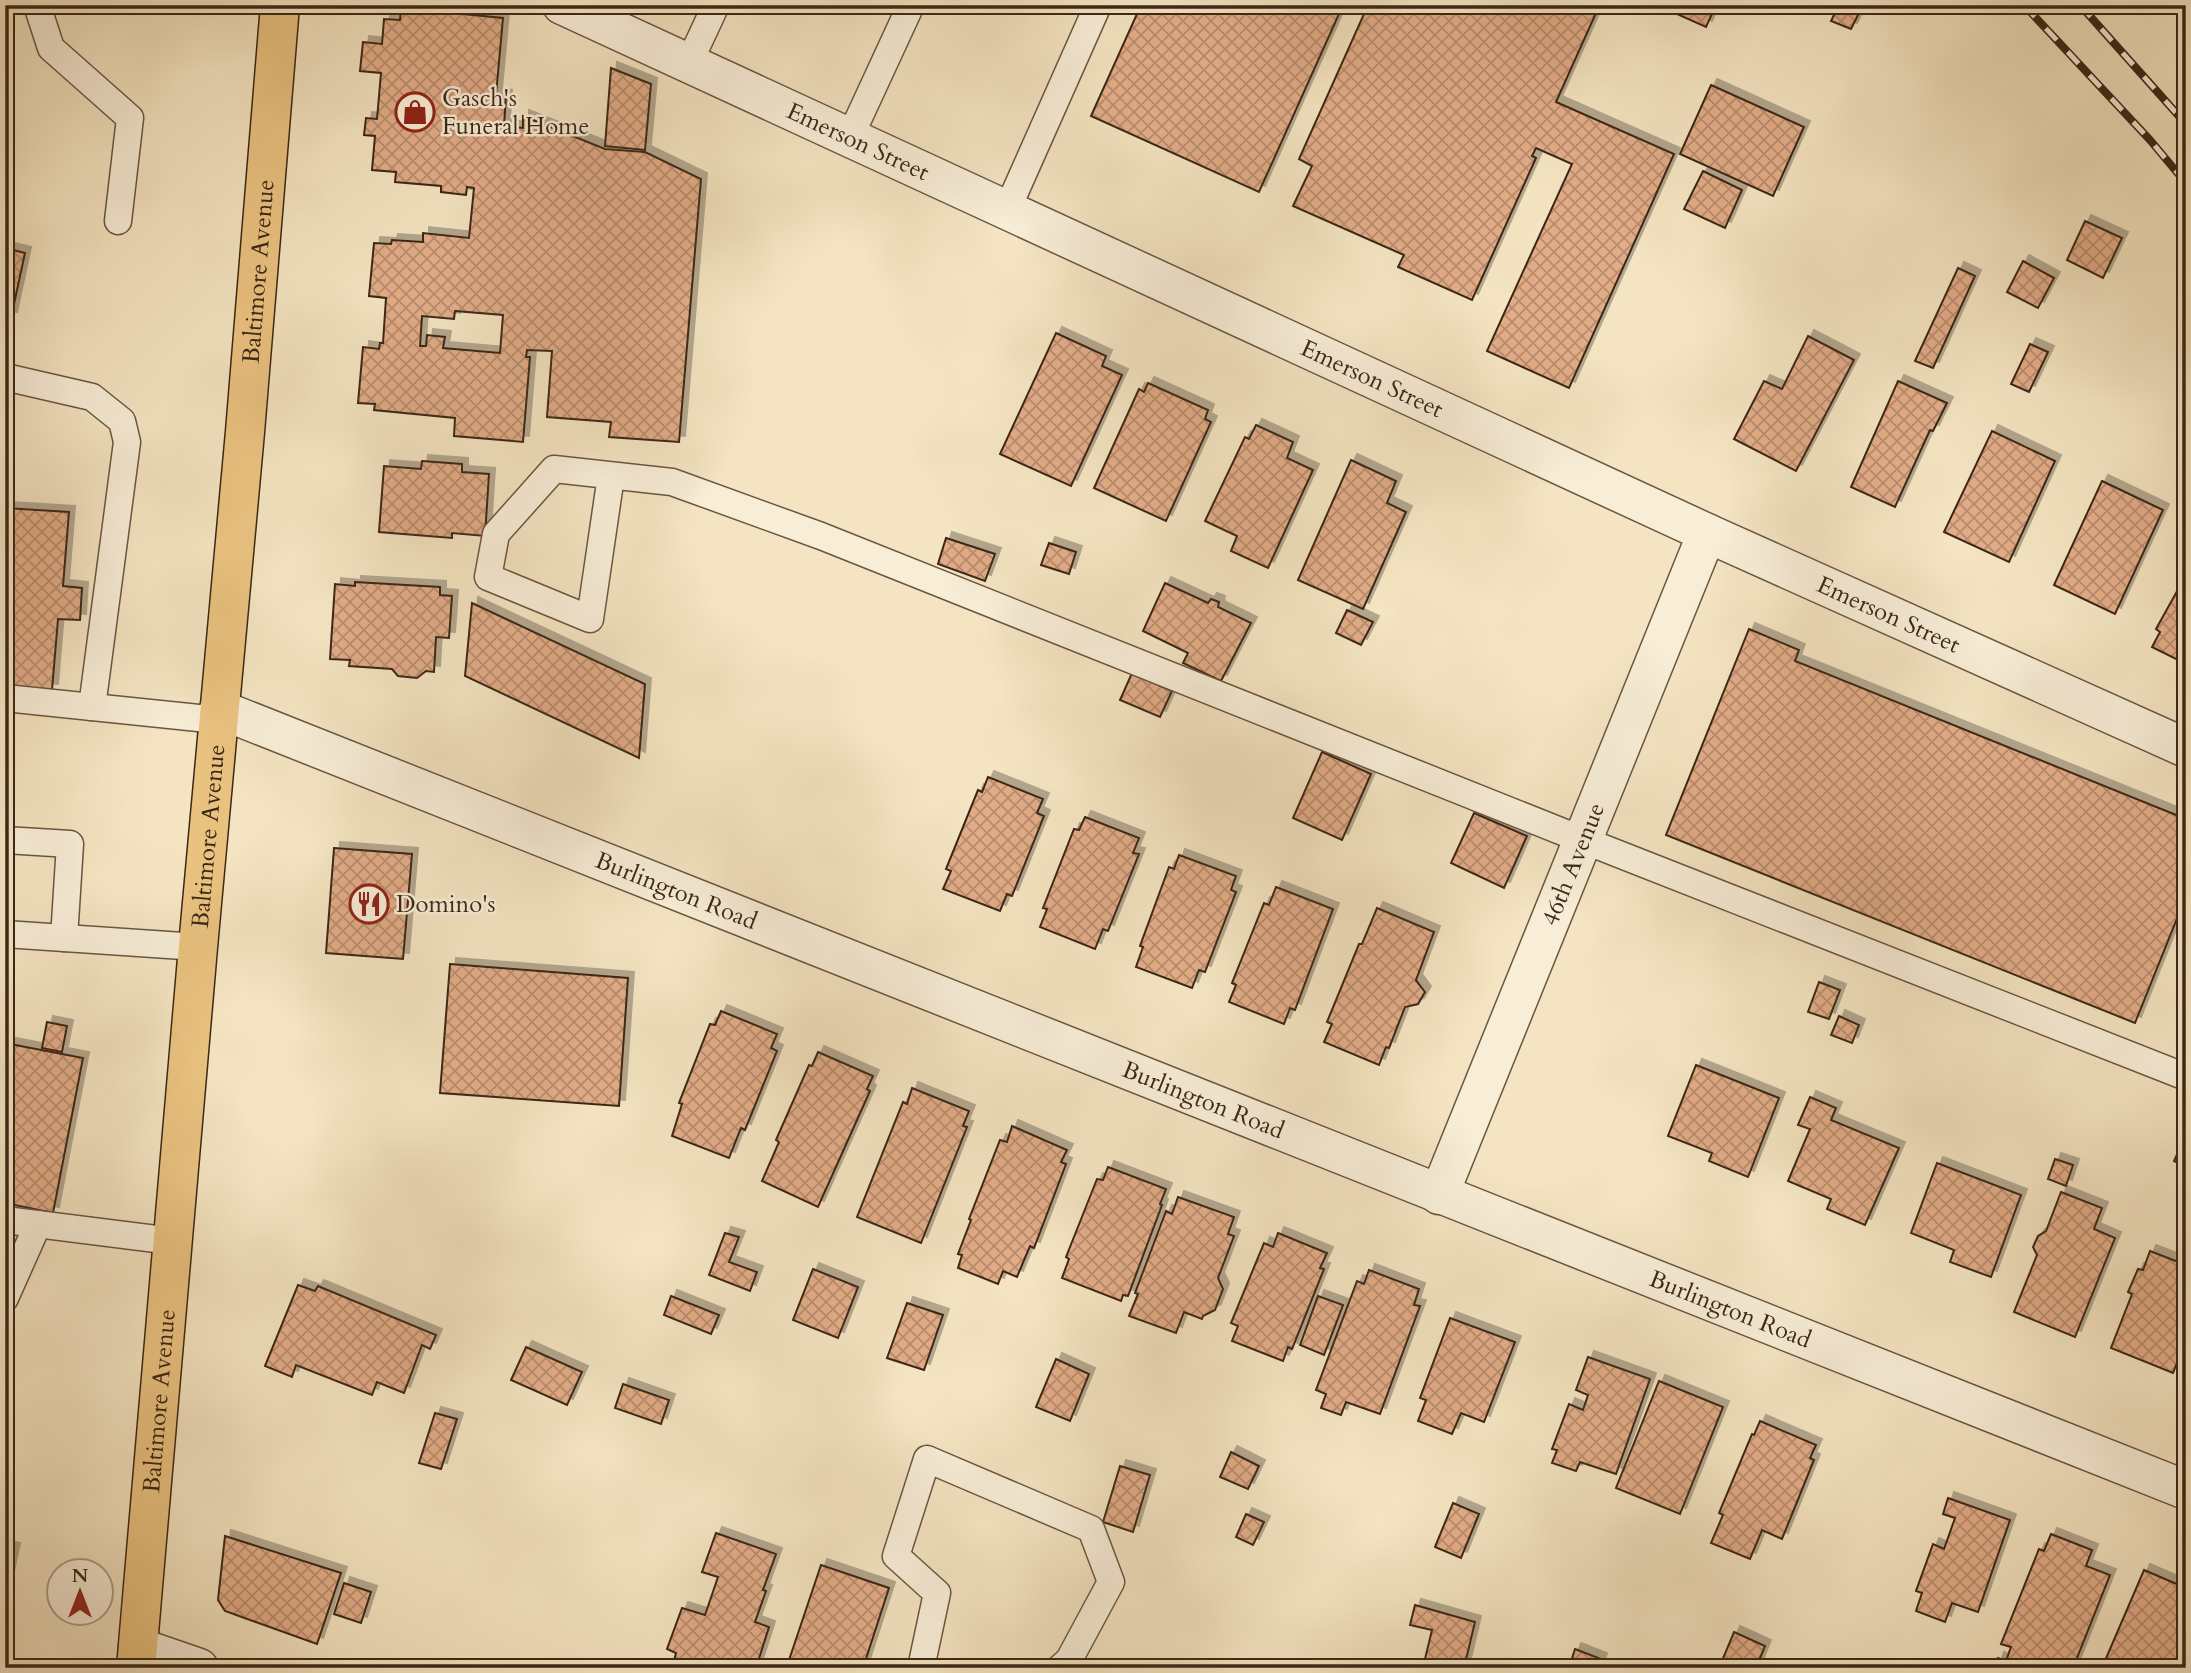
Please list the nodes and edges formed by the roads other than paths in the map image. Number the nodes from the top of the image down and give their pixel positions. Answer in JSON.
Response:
{"nodes":[{"id":1,"x":37,"y":5,"type":"edge"},
{"id":2,"x":280,"y":5,"type":"edge"},
{"id":3,"x":562,"y":5,"type":"edge"},
{"id":4,"x":716,"y":5,"type":"edge"},
{"id":5,"x":912,"y":5,"type":"edge"},
{"id":6,"x":1098,"y":5,"type":"edge"},
{"id":7,"x":689,"y":63,"type":"junction"},
{"id":8,"x":850,"y":137,"type":"junction"},
{"id":9,"x":1007,"y":210,"type":"junction"},
{"id":10,"x":118,"y":221,"type":"dead end"},
{"id":11,"x":5,"y":377,"type":"edge"},
{"id":12,"x":611,"y":475,"type":"junction"},
{"id":13,"x":1707,"y":533,"type":"junction"},
{"id":14,"x":5,"y":698,"type":"edge"},
{"id":15,"x":92,"y":707,"type":"junction"},
{"id":16,"x":219,"y":714,"type":"junction"},
{"id":17,"x":2186,"y":748,"type":"edge"},
{"id":18,"x":5,"y":840,"type":"edge"},
{"id":19,"x":1583,"y":840,"type":"junction"},
{"id":20,"x":5,"y":934,"type":"edge"},
{"id":21,"x":64,"y":938,"type":"junction"},
{"id":22,"x":198,"y":947,"type":"junction"},
{"id":23,"x":2186,"y":1077,"type":"edge"},
{"id":24,"x":1439,"y":1195,"type":"junction"},
{"id":25,"x":5,"y":1220,"type":"edge"},
{"id":26,"x":38,"y":1224,"type":"junction"},
{"id":27,"x":172,"y":1241,"type":"junction"},
{"id":28,"x":5,"y":1298,"type":"edge"},
{"id":29,"x":2186,"y":1490,"type":"edge"},
{"id":30,"x":137,"y":1658,"type":"edge"},
{"id":31,"x":199,"y":1668,"type":"edge"},
{"id":32,"x":921,"y":1668,"type":"edge"},
{"id":33,"x":1060,"y":1668,"type":"edge"}],
"edges":[{"from":1,"to":10,"type":"lane"},
{"from":2,"to":16,"type":"main road","name":"Baltimore Avenue"},
{"from":3,"to":7,"type":"street","name":"Emerson Street"},
{"from":4,"to":7,"type":"lane"},
{"from":5,"to":8,"type":"lane"},
{"from":6,"to":9,"type":"lane"},
{"from":7,"to":8,"type":"street","name":"Emerson Street"},
{"from":8,"to":9,"type":"street","name":"Emerson Street"},
{"from":9,"to":13,"type":"street","name":"Emerson Street"},
{"from":11,"to":15,"type":"lane"},
{"from":12,"to":12,"type":"lane"},
{"from":12,"to":19,"type":"lane"},
{"from":13,"to":17,"type":"street","name":"Emerson Street"},
{"from":13,"to":19,"type":"street","name":"46th Avenue"},
{"from":14,"to":15,"type":"lane"},
{"from":15,"to":16,"type":"lane"},
{"from":16,"to":22,"type":"main road","name":"Baltimore Avenue"},
{"from":16,"to":24,"type":"street","name":"Burlington Road"},
{"from":18,"to":21,"type":"lane"},
{"from":19,"to":23,"type":"lane"},
{"from":19,"to":24,"type":"street","name":"46th Avenue"},
{"from":20,"to":21,"type":"lane"},
{"from":21,"to":22,"type":"lane"},
{"from":22,"to":27,"type":"main road","name":"Baltimore Avenue"},
{"from":24,"to":29,"type":"street","name":"Burlington Road"},
{"from":25,"to":26,"type":"lane"},
{"from":26,"to":27,"type":"lane"},
{"from":26,"to":28,"type":"lane"},
{"from":27,"to":30,"type":"main road","name":"Baltimore Avenue"},
{"from":30,"to":31,"type":"street"},
{"from":32,"to":33,"type":"lane"}]}
